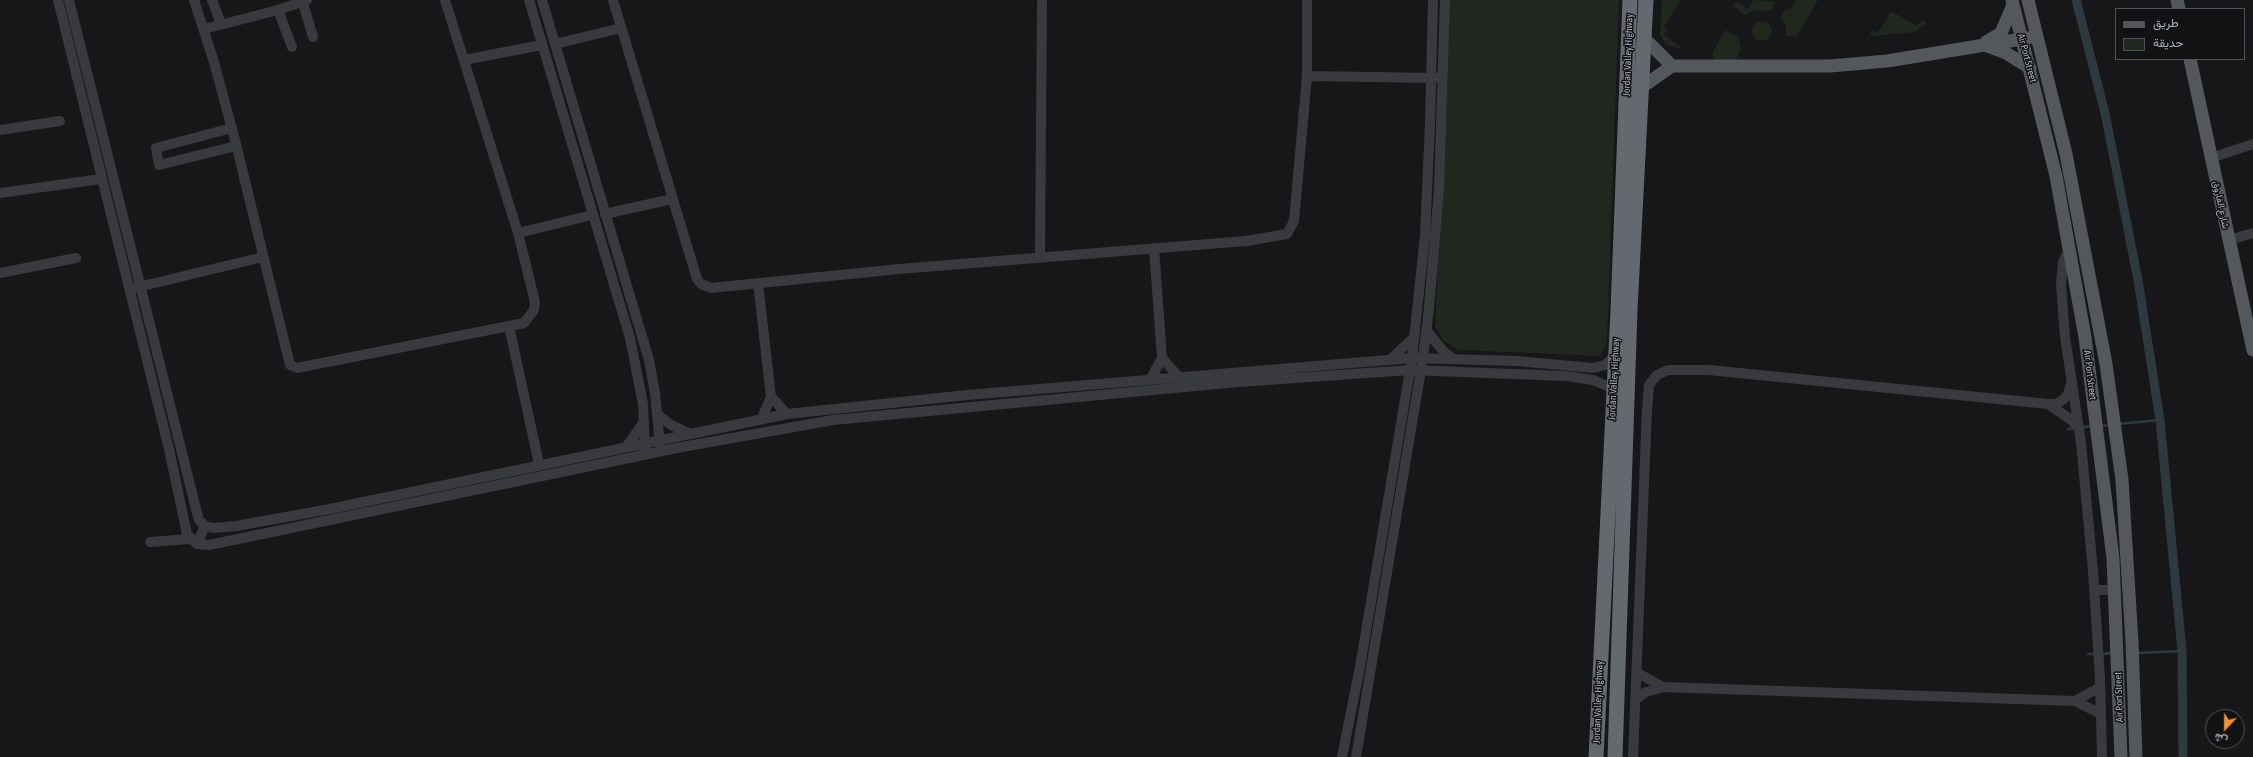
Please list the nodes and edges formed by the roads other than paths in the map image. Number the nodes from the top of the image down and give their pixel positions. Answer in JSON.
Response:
{"nodes":[{"id":1,"x":58,"y":0,"type":"edge"},
{"id":2,"x":69,"y":0,"type":"edge"},
{"id":3,"x":194,"y":0,"type":"edge"},
{"id":4,"x":212,"y":0,"type":"edge"},
{"id":5,"x":304,"y":0,"type":"edge"},
{"id":6,"x":445,"y":0,"type":"edge"},
{"id":7,"x":528,"y":0,"type":"edge"},
{"id":8,"x":542,"y":0,"type":"edge"},
{"id":9,"x":614,"y":0,"type":"edge"},
{"id":10,"x":1042,"y":0,"type":"edge"},
{"id":11,"x":1307,"y":0,"type":"edge"},
{"id":12,"x":1433,"y":0,"type":"edge"},
{"id":13,"x":1445,"y":0,"type":"edge"},
{"id":14,"x":1630,"y":0,"type":"edge"},
{"id":15,"x":1646,"y":0,"type":"edge"},
{"id":16,"x":2028,"y":0,"type":"edge"},
{"id":17,"x":2012,"y":2,"type":"edge"},
{"id":18,"x":278,"y":10,"type":"junction"},
{"id":19,"x":222,"y":24,"type":"junction"},
{"id":20,"x":204,"y":28,"type":"junction"},
{"id":21,"x":620,"y":28,"type":"junction"},
{"id":22,"x":2037,"y":36,"type":"junction"},
{"id":23,"x":313,"y":37,"type":"dead end"},
{"id":24,"x":1645,"y":39,"type":"junction"},
{"id":25,"x":2021,"y":40,"type":"junction"},
{"id":26,"x":555,"y":44,"type":"junction"},
{"id":27,"x":1982,"y":44,"type":"junction"},
{"id":28,"x":542,"y":45,"type":"junction"},
{"id":29,"x":292,"y":47,"type":"dead end"},
{"id":30,"x":464,"y":60,"type":"junction"},
{"id":31,"x":2190,"y":60,"type":"edge"},
{"id":32,"x":1672,"y":66,"type":"junction"},
{"id":33,"x":2030,"y":68,"type":"junction"},
{"id":34,"x":1307,"y":76,"type":"junction"},
{"id":35,"x":1431,"y":78,"type":"junction"},
{"id":36,"x":1443,"y":78,"type":"junction"},
{"id":37,"x":1642,"y":87,"type":"junction"},
{"id":38,"x":60,"y":120,"type":"dead end"},
{"id":39,"x":232,"y":128,"type":"junction"},
{"id":40,"x":0,"y":130,"type":"edge"},
{"id":41,"x":2253,"y":144,"type":"edge"},
{"id":42,"x":236,"y":146,"type":"junction"},
{"id":43,"x":2211,"y":158,"type":"junction"},
{"id":44,"x":101,"y":179,"type":"junction"},
{"id":45,"x":0,"y":193,"type":"edge"},
{"id":46,"x":672,"y":199,"type":"junction"},
{"id":47,"x":605,"y":214,"type":"junction"},
{"id":48,"x":592,"y":215,"type":"junction"},
{"id":49,"x":518,"y":233,"type":"junction"},
{"id":50,"x":2253,"y":233,"type":"edge"},
{"id":51,"x":2229,"y":240,"type":"junction"},
{"id":52,"x":1154,"y":248,"type":"junction"},
{"id":53,"x":2070,"y":248,"type":"junction"},
{"id":54,"x":262,"y":257,"type":"junction"},
{"id":55,"x":1040,"y":257,"type":"junction"},
{"id":56,"x":76,"y":258,"type":"dead end"},
{"id":57,"x":0,"y":273,"type":"edge"},
{"id":58,"x":758,"y":283,"type":"junction"},
{"id":59,"x":141,"y":287,"type":"junction"},
{"id":60,"x":128,"y":290,"type":"junction"},
{"id":61,"x":1624,"y":310,"type":"junction"},
{"id":62,"x":509,"y":326,"type":"junction"},
{"id":63,"x":1426,"y":330,"type":"junction"},
{"id":64,"x":1414,"y":337,"type":"junction"},
{"id":65,"x":2253,"y":350,"type":"edge"},
{"id":66,"x":1615,"y":356,"type":"junction"},
{"id":67,"x":1162,"y":358,"type":"junction"},
{"id":68,"x":1392,"y":358,"type":"junction"},
{"id":69,"x":1418,"y":358,"type":"junction"},
{"id":70,"x":1454,"y":359,"type":"junction"},
{"id":71,"x":1410,"y":370,"type":"junction"},
{"id":72,"x":1420,"y":370,"type":"junction"},
{"id":73,"x":1178,"y":376,"type":"junction"},
{"id":74,"x":1151,"y":378,"type":"junction"},
{"id":75,"x":2072,"y":381,"type":"junction"},
{"id":76,"x":1614,"y":389,"type":"junction"},
{"id":77,"x":771,"y":397,"type":"junction"},
{"id":78,"x":2048,"y":404,"type":"junction"},
{"id":79,"x":658,"y":414,"type":"junction"},
{"id":80,"x":786,"y":414,"type":"junction"},
{"id":81,"x":762,"y":418,"type":"junction"},
{"id":82,"x":644,"y":422,"type":"junction"},
{"id":83,"x":2080,"y":430,"type":"junction"},
{"id":84,"x":692,"y":434,"type":"junction"},
{"id":85,"x":659,"y":440,"type":"junction"},
{"id":86,"x":645,"y":443,"type":"junction"},
{"id":87,"x":626,"y":447,"type":"junction"},
{"id":88,"x":661,"y":451,"type":"junction"},
{"id":89,"x":645,"y":454,"type":"junction"},
{"id":90,"x":539,"y":464,"type":"junction"},
{"id":91,"x":205,"y":526,"type":"junction"},
{"id":92,"x":194,"y":541,"type":"junction"},
{"id":93,"x":150,"y":542,"type":"dead end"},
{"id":94,"x":2094,"y":590,"type":"junction"},
{"id":95,"x":2115,"y":590,"type":"junction"},
{"id":96,"x":1636,"y":672,"type":"junction"},
{"id":97,"x":1663,"y":686,"type":"junction"},
{"id":98,"x":2100,"y":687,"type":"junction"},
{"id":99,"x":1635,"y":700,"type":"junction"},
{"id":100,"x":2075,"y":701,"type":"junction"},
{"id":101,"x":2101,"y":714,"type":"junction"},
{"id":102,"x":1342,"y":757,"type":"edge"},
{"id":103,"x":1356,"y":757,"type":"edge"},
{"id":104,"x":1596,"y":757,"type":"edge"},
{"id":105,"x":1615,"y":757,"type":"edge"},
{"id":106,"x":1633,"y":757,"type":"edge"},
{"id":107,"x":2102,"y":757,"type":"edge"},
{"id":108,"x":2121,"y":757,"type":"edge"},
{"id":109,"x":2136,"y":757,"type":"edge"}],
"edges":[{"from":1,"to":44,"type":"street"},
{"from":2,"to":59,"type":"street"},
{"from":3,"to":20,"type":"street"},
{"from":4,"to":19,"type":"street"},
{"from":5,"to":18,"type":"street"},
{"from":5,"to":23,"type":"street"},
{"from":6,"to":30,"type":"street"},
{"from":7,"to":28,"type":"street"},
{"from":8,"to":26,"type":"street"},
{"from":9,"to":21,"type":"street"},
{"from":10,"to":55,"type":"street"},
{"from":11,"to":34,"type":"street"},
{"from":12,"to":35,"type":"street"},
{"from":13,"to":36,"type":"street"},
{"from":14,"to":61,"type":"highway","name":"Jordan Valley Highway"},
{"from":15,"to":24,"type":"highway","name":"Jordan Valley Highway"},
{"from":16,"to":22,"type":"main road","name":"Air Port Street"},
{"from":17,"to":25,"type":"main road","name":"Air Port Street"},
{"from":17,"to":27,"type":"main road"},
{"from":18,"to":19,"type":"street"},
{"from":18,"to":29,"type":"street"},
{"from":19,"to":20,"type":"street"},
{"from":20,"to":39,"type":"street"},
{"from":21,"to":26,"type":"street"},
{"from":21,"to":46,"type":"street"},
{"from":22,"to":25,"type":"main road"},
{"from":22,"to":109,"type":"main road","name":"Air Port Street"},
{"from":24,"to":32,"type":"main road"},
{"from":24,"to":37,"type":"highway","name":"Jordan Valley Highway"},
{"from":25,"to":27,"type":"main road"},
{"from":25,"to":33,"type":"main road","name":"Air Port Street"},
{"from":26,"to":47,"type":"street"},
{"from":27,"to":32,"type":"main road"},
{"from":27,"to":33,"type":"main road"},
{"from":28,"to":30,"type":"street"},
{"from":28,"to":48,"type":"street"},
{"from":30,"to":49,"type":"street"},
{"from":31,"to":43,"type":"main road","name":"شارع الفاروق"},
{"from":32,"to":37,"type":"main road"},
{"from":33,"to":53,"type":"main road","name":"Air Port Street"},
{"from":34,"to":35,"type":"street"},
{"from":34,"to":52,"type":"street"},
{"from":35,"to":36,"type":"street"},
{"from":35,"to":64,"type":"street"},
{"from":36,"to":63,"type":"street"},
{"from":37,"to":61,"type":"highway","name":"Jordan Valley Highway"},
{"from":38,"to":40,"type":"street"},
{"from":39,"to":42,"type":"street"},
{"from":39,"to":42,"type":"street"},
{"from":41,"to":43,"type":"street"},
{"from":42,"to":54,"type":"street"},
{"from":43,"to":51,"type":"main road","name":"شارع الفاروق"},
{"from":44,"to":45,"type":"street"},
{"from":44,"to":60,"type":"street"},
{"from":46,"to":47,"type":"street"},
{"from":46,"to":58,"type":"street"},
{"from":47,"to":79,"type":"street"},
{"from":48,"to":49,"type":"street"},
{"from":48,"to":82,"type":"street"},
{"from":49,"to":62,"type":"street"},
{"from":50,"to":51,"type":"street"},
{"from":51,"to":65,"type":"main road","name":"شارع الفاروق"},
{"from":52,"to":55,"type":"street"},
{"from":52,"to":67,"type":"street"},
{"from":53,"to":75,"type":"street"},
{"from":53,"to":95,"type":"main road","name":"Air Port Street"},
{"from":54,"to":59,"type":"street"},
{"from":54,"to":62,"type":"street"},
{"from":55,"to":58,"type":"street"},
{"from":56,"to":57,"type":"street"},
{"from":58,"to":77,"type":"street"},
{"from":59,"to":60,"type":"street"},
{"from":59,"to":91,"type":"street"},
{"from":60,"to":92,"type":"street"},
{"from":61,"to":66,"type":"highway","name":"Jordan Valley Highway"},
{"from":61,"to":105,"type":"highway","name":"Jordan Valley Highway"},
{"from":62,"to":90,"type":"street"},
{"from":63,"to":69,"type":"street"},
{"from":63,"to":70,"type":"street"},
{"from":64,"to":68,"type":"street"},
{"from":64,"to":69,"type":"street"},
{"from":66,"to":70,"type":"street"},
{"from":66,"to":76,"type":"highway","name":"Jordan Valley Highway"},
{"from":67,"to":73,"type":"street"},
{"from":67,"to":74,"type":"street"},
{"from":68,"to":69,"type":"street"},
{"from":68,"to":73,"type":"street"},
{"from":69,"to":70,"type":"street"},
{"from":69,"to":71,"type":"street"},
{"from":69,"to":72,"type":"street"},
{"from":71,"to":72,"type":"street"},
{"from":71,"to":88,"type":"street"},
{"from":71,"to":102,"type":"street"},
{"from":72,"to":76,"type":"street"},
{"from":72,"to":103,"type":"street"},
{"from":73,"to":74,"type":"street"},
{"from":74,"to":80,"type":"street"},
{"from":75,"to":78,"type":"street"},
{"from":75,"to":83,"type":"street"},
{"from":76,"to":104,"type":"highway","name":"Jordan Valley Highway"},
{"from":77,"to":80,"type":"street"},
{"from":77,"to":81,"type":"street"},
{"from":78,"to":83,"type":"street"},
{"from":78,"to":96,"type":"street"},
{"from":79,"to":84,"type":"street"},
{"from":79,"to":85,"type":"street"},
{"from":80,"to":81,"type":"street"},
{"from":81,"to":84,"type":"street"},
{"from":82,"to":86,"type":"street"},
{"from":82,"to":87,"type":"street"},
{"from":83,"to":94,"type":"street"},
{"from":84,"to":85,"type":"street"},
{"from":85,"to":86,"type":"street"},
{"from":85,"to":88,"type":"street"},
{"from":86,"to":87,"type":"street"},
{"from":86,"to":89,"type":"street"},
{"from":87,"to":90,"type":"street"},
{"from":88,"to":89,"type":"street"},
{"from":89,"to":92,"type":"street"},
{"from":90,"to":91,"type":"street"},
{"from":91,"to":92,"type":"street"},
{"from":92,"to":93,"type":"street"},
{"from":94,"to":95,"type":"street"},
{"from":94,"to":98,"type":"street"},
{"from":95,"to":108,"type":"main road","name":"Air Port Street"},
{"from":96,"to":97,"type":"street"},
{"from":96,"to":99,"type":"street"},
{"from":97,"to":99,"type":"street"},
{"from":97,"to":100,"type":"street"},
{"from":98,"to":100,"type":"street"},
{"from":98,"to":101,"type":"street"},
{"from":99,"to":106,"type":"street"},
{"from":100,"to":101,"type":"street"},
{"from":101,"to":107,"type":"street"}]}
